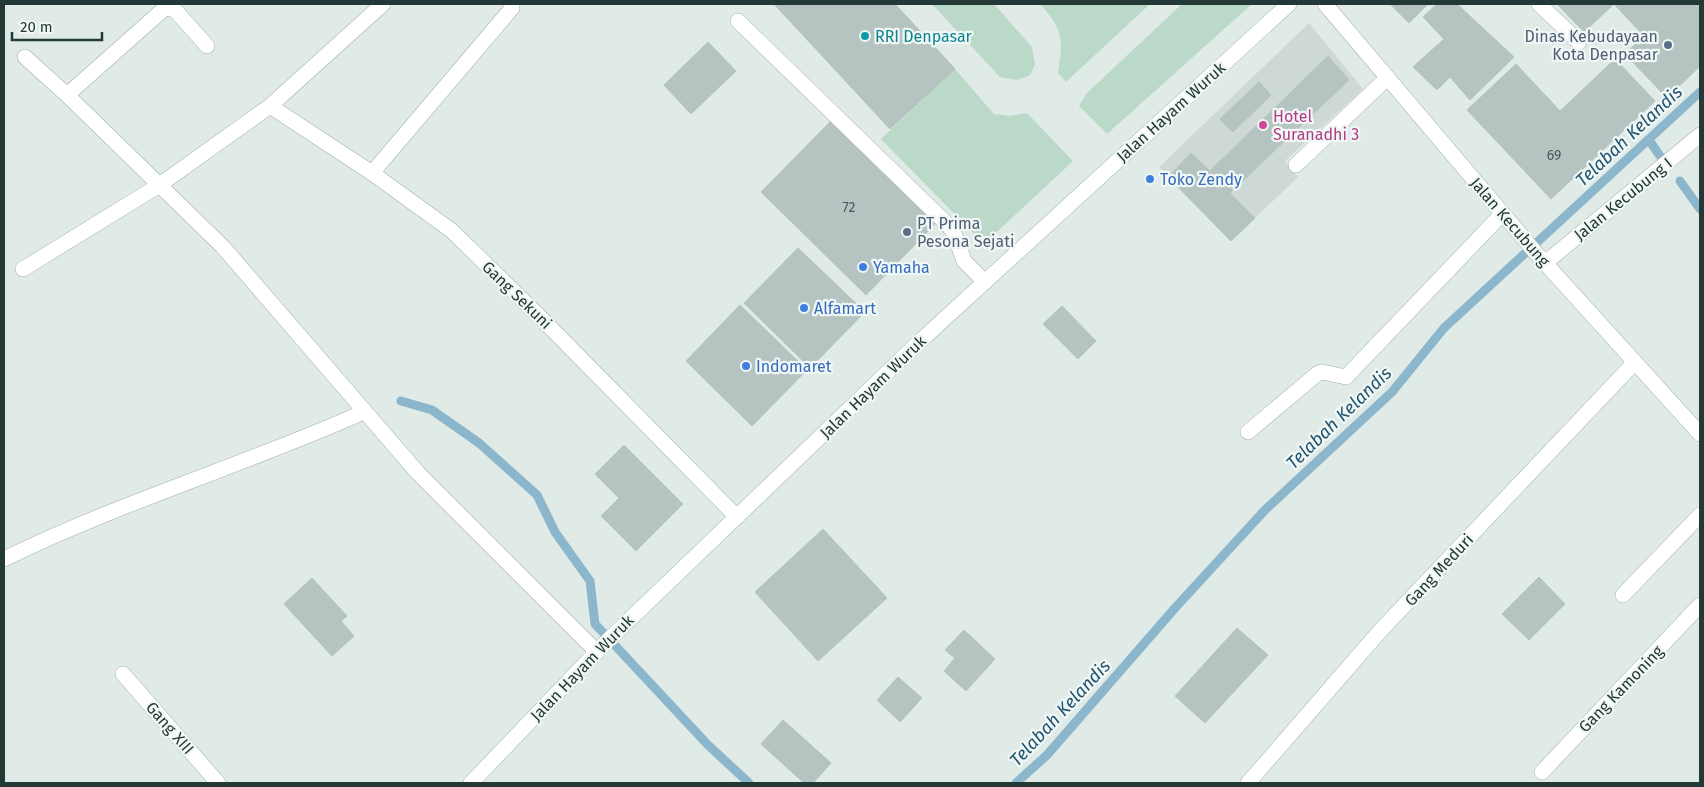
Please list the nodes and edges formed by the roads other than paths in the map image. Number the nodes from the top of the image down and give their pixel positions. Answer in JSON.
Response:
{"nodes":[{"id":1,"x":1289,"y":4,"type":"edge"},
{"id":2,"x":1325,"y":4,"type":"edge"},
{"id":3,"x":1539,"y":4,"type":"edge"},
{"id":4,"x":372,"y":7,"type":"edge"},
{"id":5,"x":512,"y":8,"type":"dead end"},
{"id":6,"x":738,"y":21,"type":"dead end"},
{"id":7,"x":1579,"y":42,"type":"dead end"},
{"id":8,"x":207,"y":46,"type":"dead end"},
{"id":9,"x":25,"y":58,"type":"dead end"},
{"id":10,"x":1387,"y":78,"type":"junction"},
{"id":11,"x":67,"y":95,"type":"junction"},
{"id":12,"x":270,"y":106,"type":"junction"},
{"id":13,"x":1700,"y":135,"type":"edge"},
{"id":14,"x":1296,"y":164,"type":"dead end"},
{"id":15,"x":372,"y":174,"type":"junction"},
{"id":16,"x":158,"y":186,"type":"junction"},
{"id":17,"x":1502,"y":214,"type":"junction"},
{"id":18,"x":1540,"y":258,"type":"junction"},
{"id":19,"x":23,"y":269,"type":"dead end"},
{"id":20,"x":985,"y":282,"type":"junction"},
{"id":21,"x":1636,"y":362,"type":"junction"},
{"id":22,"x":357,"y":415,"type":"dead end"},
{"id":23,"x":1248,"y":432,"type":"dead end"},
{"id":24,"x":1700,"y":434,"type":"edge"},
{"id":25,"x":1700,"y":515,"type":"edge"},
{"id":26,"x":737,"y":518,"type":"junction"},
{"id":27,"x":4,"y":559,"type":"edge"},
{"id":28,"x":1623,"y":595,"type":"dead end"},
{"id":29,"x":1700,"y":605,"type":"edge"},
{"id":30,"x":600,"y":649,"type":"junction"},
{"id":31,"x":122,"y":674,"type":"dead end"},
{"id":32,"x":1542,"y":772,"type":"dead end"},
{"id":33,"x":218,"y":783,"type":"edge"},
{"id":34,"x":471,"y":783,"type":"edge"},
{"id":35,"x":1248,"y":783,"type":"edge"}],
"edges":[{"from":1,"to":20,"type":"street","name":"Jalan Hayam Wuruk"},
{"from":2,"to":10,"type":"street","name":"Jalan Kecubung"},
{"from":3,"to":7,"type":"street"},
{"from":4,"to":12,"type":"street"},
{"from":5,"to":15,"type":"street"},
{"from":6,"to":20,"type":"street"},
{"from":8,"to":11,"type":"street"},
{"from":9,"to":11,"type":"street"},
{"from":10,"to":14,"type":"street"},
{"from":10,"to":17,"type":"street","name":"Jalan Kecubung"},
{"from":11,"to":16,"type":"street"},
{"from":12,"to":15,"type":"street","name":"Gang Sekuni"},
{"from":12,"to":16,"type":"street"},
{"from":13,"to":18,"type":"street","name":"Jalan Kecubung I"},
{"from":15,"to":26,"type":"street","name":"Gang Sekuni"},
{"from":16,"to":19,"type":"street"},
{"from":16,"to":30,"type":"street"},
{"from":17,"to":18,"type":"street","name":"Jalan Kecubung"},
{"from":17,"to":23,"type":"street"},
{"from":18,"to":21,"type":"street","name":"Jalan Kecubung"},
{"from":20,"to":26,"type":"street","name":"Jalan Hayam Wuruk"},
{"from":21,"to":24,"type":"street","name":"Jalan Kecubung"},
{"from":21,"to":35,"type":"street","name":"Gang Meduri"},
{"from":22,"to":27,"type":"street"},
{"from":25,"to":28,"type":"street"},
{"from":26,"to":30,"type":"street","name":"Jalan Hayam Wuruk"},
{"from":29,"to":32,"type":"street","name":"Gang Kamoning"},
{"from":30,"to":34,"type":"street","name":"Jalan Hayam Wuruk"},
{"from":31,"to":33,"type":"street","name":"Gang XIII"}]}
